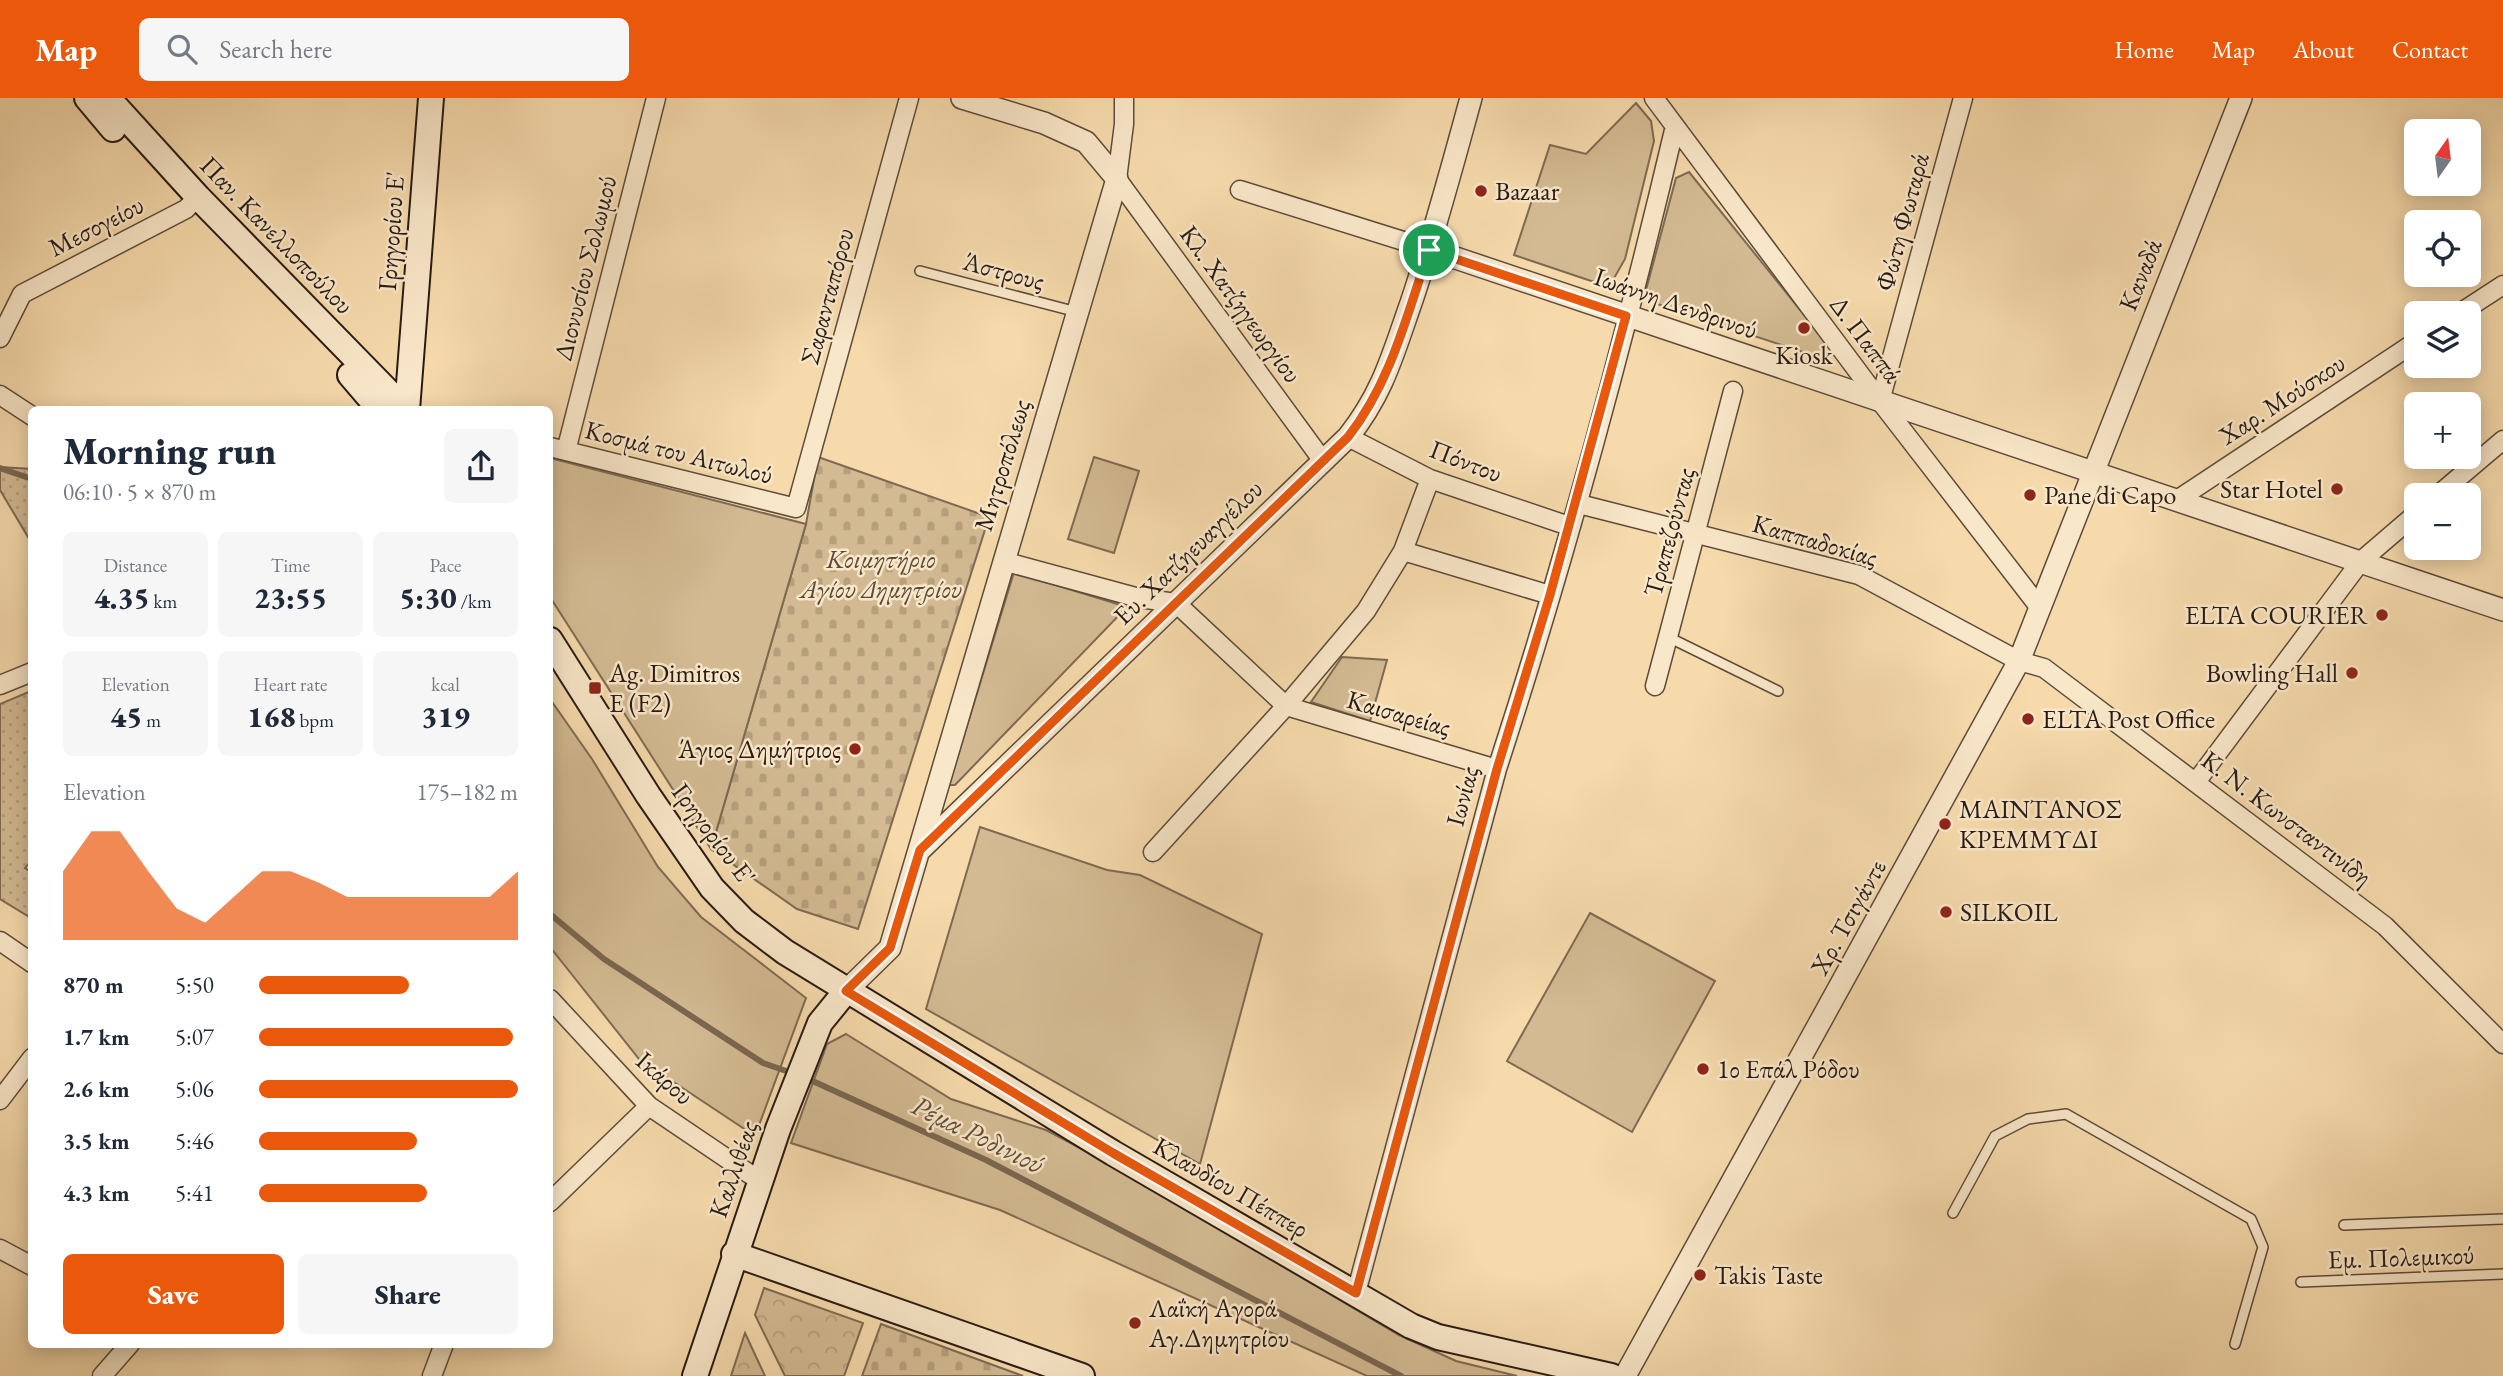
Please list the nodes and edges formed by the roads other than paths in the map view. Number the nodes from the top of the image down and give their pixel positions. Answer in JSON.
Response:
{"nodes":[{"id":1,"x":87,"y":98,"type":"edge"},
{"id":2,"x":108,"y":98,"type":"edge"},
{"id":3,"x":431,"y":98,"type":"edge"},
{"id":4,"x":656,"y":98,"type":"edge"},
{"id":5,"x":909,"y":98,"type":"edge"},
{"id":6,"x":962,"y":98,"type":"edge"},
{"id":7,"x":1124,"y":98,"type":"edge"},
{"id":8,"x":1471,"y":98,"type":"edge"},
{"id":9,"x":1654,"y":98,"type":"edge"},
{"id":10,"x":1963,"y":98,"type":"edge"},
{"id":11,"x":2241,"y":98,"type":"edge"},
{"id":12,"x":1675,"y":125,"type":"junction"},
{"id":13,"x":1117,"y":179,"type":"junction"},
{"id":14,"x":1240,"y":190,"type":"dead end"},
{"id":15,"x":192,"y":203,"type":"junction"},
{"id":16,"x":1429,"y":250,"type":"junction"},
{"id":17,"x":920,"y":271,"type":"dead end"},
{"id":18,"x":2503,"y":285,"type":"edge"},
{"id":19,"x":2478,"y":301,"type":"edge"},
{"id":20,"x":1077,"y":312,"type":"junction"},
{"id":21,"x":1626,"y":316,"type":"junction"},
{"id":22,"x":0,"y":338,"type":"edge"},
{"id":23,"x":2404,"y":350,"type":"edge"},
{"id":24,"x":1733,"y":391,"type":"dead end"},
{"id":25,"x":0,"y":395,"type":"edge"},
{"id":26,"x":1880,"y":401,"type":"junction"},
{"id":27,"x":377,"y":406,"type":"edge"},
{"id":28,"x":402,"y":406,"type":"edge"},
{"id":29,"x":406,"y":406,"type":"edge"},
{"id":30,"x":28,"y":413,"type":"edge"},
{"id":31,"x":1348,"y":437,"type":"junction"},
{"id":32,"x":2503,"y":440,"type":"edge"},
{"id":33,"x":558,"y":449,"type":"edge"},
{"id":34,"x":1323,"y":461,"type":"junction"},
{"id":35,"x":2092,"y":472,"type":"junction"},
{"id":36,"x":1430,"y":479,"type":"junction"},
{"id":37,"x":2452,"y":483,"type":"edge"},
{"id":38,"x":2177,"y":500,"type":"junction"},
{"id":39,"x":1583,"y":505,"type":"dead end"},
{"id":40,"x":796,"y":508,"type":"joint"},
{"id":41,"x":2404,"y":524,"type":"edge"},
{"id":42,"x":1569,"y":526,"type":"junction"},
{"id":43,"x":1695,"y":534,"type":"junction"},
{"id":44,"x":1403,"y":551,"type":"junction"},
{"id":45,"x":1003,"y":561,"type":"junction"},
{"id":46,"x":2361,"y":561,"type":"junction"},
{"id":47,"x":1550,"y":595,"type":"junction"},
{"id":48,"x":1176,"y":603,"type":"junction"},
{"id":49,"x":2040,"y":608,"type":"junction"},
{"id":50,"x":2503,"y":610,"type":"edge"},
{"id":51,"x":1668,"y":637,"type":"junction"},
{"id":52,"x":553,"y":645,"type":"edge"},
{"id":53,"x":2020,"y":661,"type":"junction"},
{"id":54,"x":28,"y":674,"type":"edge"},
{"id":55,"x":0,"y":685,"type":"edge"},
{"id":56,"x":1655,"y":686,"type":"dead end"},
{"id":57,"x":1778,"y":691,"type":"dead end"},
{"id":58,"x":1286,"y":706,"type":"junction"},
{"id":59,"x":1497,"y":769,"type":"junction"},
{"id":60,"x":2196,"y":782,"type":"junction"},
{"id":61,"x":920,"y":850,"type":"junction"},
{"id":62,"x":1153,"y":852,"type":"dead end"},
{"id":63,"x":0,"y":941,"type":"edge"},
{"id":64,"x":28,"y":960,"type":"edge"},
{"id":65,"x":846,"y":991,"type":"junction"},
{"id":66,"x":553,"y":1002,"type":"edge"},
{"id":67,"x":2503,"y":1044,"type":"edge"},
{"id":68,"x":28,"y":1063,"type":"edge"},
{"id":69,"x":0,"y":1100,"type":"edge"},
{"id":70,"x":649,"y":1106,"type":"junction"},
{"id":71,"x":760,"y":1181,"type":"junction"},
{"id":72,"x":553,"y":1199,"type":"edge"},
{"id":73,"x":1953,"y":1213,"type":"dead end"},
{"id":74,"x":2503,"y":1219,"type":"edge"},
{"id":75,"x":2344,"y":1224,"type":"dead end"},
{"id":76,"x":0,"y":1249,"type":"edge"},
{"id":77,"x":734,"y":1254,"type":"junction"},
{"id":78,"x":28,"y":1264,"type":"edge"},
{"id":79,"x":2503,"y":1274,"type":"edge"},
{"id":80,"x":2301,"y":1282,"type":"dead end"},
{"id":81,"x":1356,"y":1293,"type":"junction"},
{"id":82,"x":2235,"y":1344,"type":"dead end"},
{"id":83,"x":126,"y":1348,"type":"edge"},
{"id":84,"x":442,"y":1348,"type":"edge"},
{"id":85,"x":102,"y":1376,"type":"edge"},
{"id":86,"x":432,"y":1376,"type":"edge"},
{"id":87,"x":695,"y":1376,"type":"edge"},
{"id":88,"x":1082,"y":1376,"type":"edge"},
{"id":89,"x":1611,"y":1376,"type":"edge"},
{"id":90,"x":1625,"y":1376,"type":"edge"}],
"edges":[{"from":1,"to":15,"type":"main road","name":"Παν. Κανελλοπούλου"},
{"from":2,"to":15,"type":"main road","name":"Παν. Κανελλοπούλου"},
{"from":3,"to":29,"type":"main road","name":"Γρηγορίου Ε'"},
{"from":4,"to":33,"type":"street","name":"Διονυσίου Σολωμού"},
{"from":5,"to":40,"type":"street","name":"Σαρανταπόρου"},
{"from":6,"to":13,"type":"street"},
{"from":7,"to":13,"type":"street","name":"Μητροπόλεως"},
{"from":8,"to":16,"type":"street","name":"Ευ. Χατζηευαγγέλου"},
{"from":9,"to":12,"type":"street","name":"Δ. Παππά"},
{"from":10,"to":26,"type":"street","name":"Φώτη Φωταρά"},
{"from":11,"to":35,"type":"street","name":"Καναδά"},
{"from":12,"to":21,"type":"street","name":"Ιωνίας"},
{"from":12,"to":26,"type":"street","name":"Δ. Παππά"},
{"from":13,"to":20,"type":"street","name":"Μητροπόλεως"},
{"from":13,"to":34,"type":"street","name":"Κλ. Χατζηγεωργίου"},
{"from":14,"to":16,"type":"street","name":"Ιωάννη Δενδρινού"},
{"from":15,"to":22,"type":"street","name":"Μεσογείου"},
{"from":15,"to":27,"type":"main road","name":"Παν. Κανελλοπούλου"},
{"from":15,"to":28,"type":"main road","name":"Παν. Κανελλοπούλου"},
{"from":16,"to":21,"type":"street","name":"Ιωάννη Δενδρινού"},
{"from":16,"to":31,"type":"street","name":"Ευ. Χατζηευαγγέλου"},
{"from":17,"to":20,"type":"lane","name":"Άστρους"},
{"from":18,"to":19,"type":"street"},
{"from":20,"to":45,"type":"street","name":"Μητροπόλεως"},
{"from":21,"to":26,"type":"street","name":"Ιωάννη Δενδρινού"},
{"from":21,"to":42,"type":"street","name":"Ιωνίας"},
{"from":23,"to":38,"type":"street","name":"Χαρ. Μούσκου"},
{"from":24,"to":43,"type":"street","name":"Τραπεζούντας"},
{"from":25,"to":30,"type":"street"},
{"from":26,"to":35,"type":"street","name":"Ιωάννη Δενδρινού"},
{"from":26,"to":49,"type":"street","name":"Δ. Παππά"},
{"from":31,"to":34,"type":"street","name":"Ευ. Χατζηευαγγέλου"},
{"from":31,"to":36,"type":"street","name":"Πόντου"},
{"from":32,"to":37,"type":"street"},
{"from":33,"to":40,"type":"street","name":"Κοσμά του Αιτωλού"},
{"from":34,"to":48,"type":"street","name":"Ευ. Χατζηευαγγέλου"},
{"from":35,"to":38,"type":"street","name":"Ιωάννη Δενδρινού"},
{"from":35,"to":49,"type":"street","name":"Χρ. Τσιγάντε"},
{"from":36,"to":42,"type":"street","name":"Πόντου"},
{"from":36,"to":44,"type":"street","name":"Καισαρείας"},
{"from":38,"to":46,"type":"street","name":"Ιωάννη Δενδρινού"},
{"from":39,"to":43,"type":"street","name":"Καππαδοκίας"},
{"from":41,"to":46,"type":"street"},
{"from":42,"to":47,"type":"street","name":"Ιωνίας"},
{"from":43,"to":51,"type":"street","name":"Τραπεζούντας"},
{"from":43,"to":53,"type":"street","name":"Καππαδοκίας"},
{"from":44,"to":47,"type":"street"},
{"from":44,"to":58,"type":"street","name":"Καισαρείας"},
{"from":45,"to":48,"type":"street"},
{"from":45,"to":61,"type":"street","name":"Μητροπόλεως"},
{"from":46,"to":50,"type":"street","name":"Ιωάννη Δενδρινού"},
{"from":46,"to":60,"type":"street"},
{"from":47,"to":59,"type":"street","name":"Ιωνίας"},
{"from":48,"to":58,"type":"street","name":"Καισαρείας"},
{"from":48,"to":61,"type":"street","name":"Ευ. Χατζηευαγγέλου"},
{"from":49,"to":53,"type":"street","name":"Χρ. Τσιγάντε"},
{"from":51,"to":56,"type":"street","name":"Τραπεζούντας"},
{"from":51,"to":57,"type":"lane"},
{"from":52,"to":65,"type":"main road","name":"Γρηγορίου Ε'"},
{"from":53,"to":60,"type":"street","name":"Κ. Ν. Κωνσταντινίδη"},
{"from":53,"to":90,"type":"street","name":"Χρ. Τσιγάντε"},
{"from":54,"to":55,"type":"street"},
{"from":58,"to":59,"type":"street","name":"Καισαρείας"},
{"from":58,"to":62,"type":"street","name":"Καισαρείας"},
{"from":59,"to":81,"type":"street","name":"Ιωνίας"},
{"from":60,"to":67,"type":"street","name":"Κ. Ν. Κωνσταντινίδη"},
{"from":61,"to":65,"type":"street","name":"Μητροπόλεως"},
{"from":63,"to":64,"type":"street"},
{"from":65,"to":71,"type":"main road","name":"Καλλιθέας"},
{"from":65,"to":81,"type":"main road","name":"Κλαυδίου Πέππερ"},
{"from":66,"to":70,"type":"street","name":"Ικάρου"},
{"from":68,"to":69,"type":"street"},
{"from":70,"to":71,"type":"street","name":"Ικάρου"},
{"from":70,"to":72,"type":"street"},
{"from":71,"to":77,"type":"main road","name":"Καλλιθέας"},
{"from":73,"to":82,"type":"lane"},
{"from":74,"to":75,"type":"lane"},
{"from":76,"to":78,"type":"street"},
{"from":77,"to":87,"type":"main road","name":"Καλλιθέας"},
{"from":77,"to":88,"type":"main road"},
{"from":79,"to":80,"type":"lane","name":"Εμ. Πολεμικού"},
{"from":81,"to":89,"type":"main road","name":"Κλαυδίου Πέππερ"},
{"from":83,"to":85,"type":"street"},
{"from":84,"to":86,"type":"street"}]}
